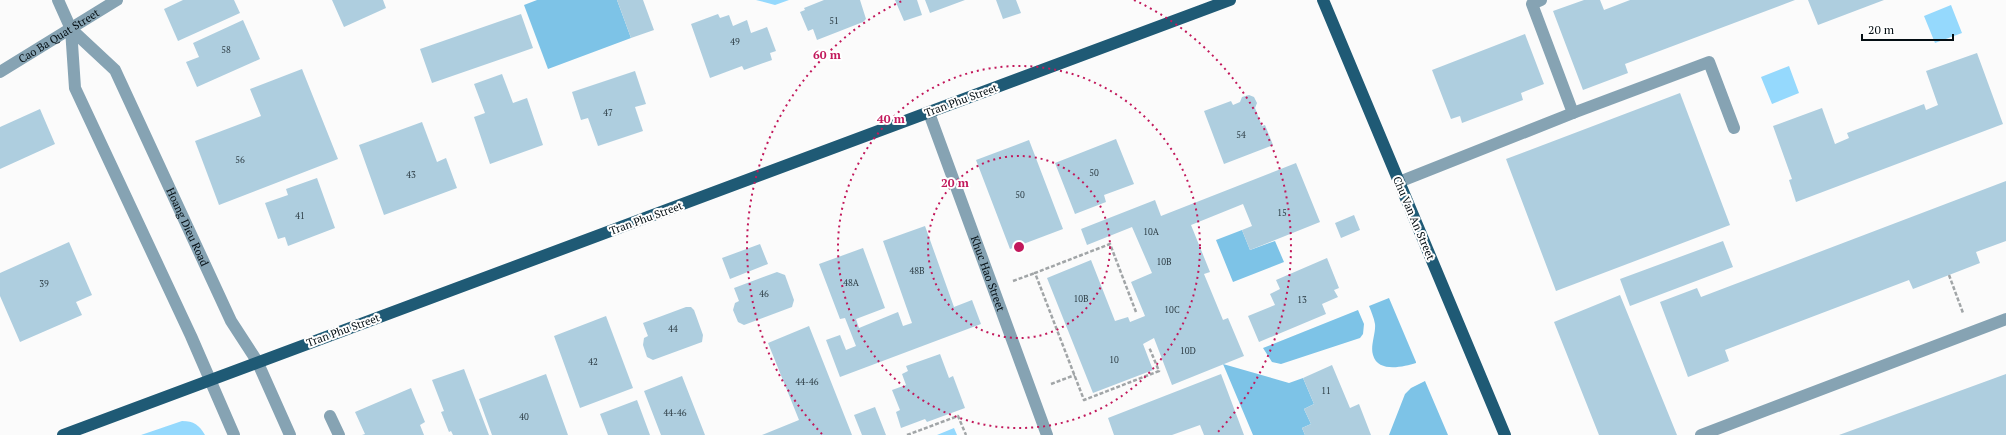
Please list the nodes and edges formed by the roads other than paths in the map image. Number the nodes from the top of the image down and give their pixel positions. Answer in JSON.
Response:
{"nodes":[{"id":1,"x":58,"y":0,"type":"edge"},
{"id":2,"x":117,"y":0,"type":"edge"},
{"id":3,"x":1230,"y":0,"type":"edge"},
{"id":4,"x":1323,"y":0,"type":"edge"},
{"id":5,"x":1541,"y":0,"type":"edge"},
{"id":6,"x":72,"y":29,"type":"junction"},
{"id":7,"x":0,"y":72,"type":"edge"},
{"id":8,"x":929,"y":113,"type":"junction"},
{"id":9,"x":1573,"y":113,"type":"junction"},
{"id":10,"x":1734,"y":128,"type":"dead end"},
{"id":11,"x":1399,"y":182,"type":"junction"},
{"id":12,"x":2006,"y":319,"type":"edge"},
{"id":13,"x":257,"y":361,"type":"junction"},
{"id":14,"x":209,"y":380,"type":"junction"},
{"id":15,"x":330,"y":416,"type":"dead end"},
{"id":16,"x":63,"y":435,"type":"edge"},
{"id":17,"x":234,"y":435,"type":"edge"},
{"id":18,"x":290,"y":435,"type":"edge"},
{"id":19,"x":339,"y":435,"type":"edge"},
{"id":20,"x":1047,"y":435,"type":"edge"},
{"id":21,"x":1505,"y":435,"type":"edge"},
{"id":22,"x":1701,"y":435,"type":"edge"}],
"edges":[{"from":1,"to":6,"type":"street","name":"Hoang Dieu Road"},
{"from":2,"to":6,"type":"street","name":"Cao Ba Quat Street"},
{"from":3,"to":8,"type":"main road","name":"Tran Phu Street"},
{"from":4,"to":11,"type":"main road","name":"Chu Van An Street"},
{"from":5,"to":9,"type":"street"},
{"from":6,"to":7,"type":"street","name":"Cao Ba Quat Street"},
{"from":6,"to":13,"type":"street","name":"Hoang Dieu Road"},
{"from":6,"to":14,"type":"street","name":"Hoang Dieu Road"},
{"from":8,"to":13,"type":"main road","name":"Tran Phu Street"},
{"from":8,"to":20,"type":"street","name":"Khuc Hao Street"},
{"from":9,"to":10,"type":"street"},
{"from":9,"to":11,"type":"street"},
{"from":11,"to":21,"type":"main road","name":"Chu Van An Street"},
{"from":12,"to":22,"type":"street"},
{"from":13,"to":14,"type":"main road","name":"Tran Phu Street"},
{"from":13,"to":18,"type":"street","name":"Hoang Dieu Road"},
{"from":14,"to":16,"type":"main road","name":"Tran Phu Street"},
{"from":14,"to":17,"type":"street","name":"Hoang Dieu Road"},
{"from":15,"to":19,"type":"street"}]}
